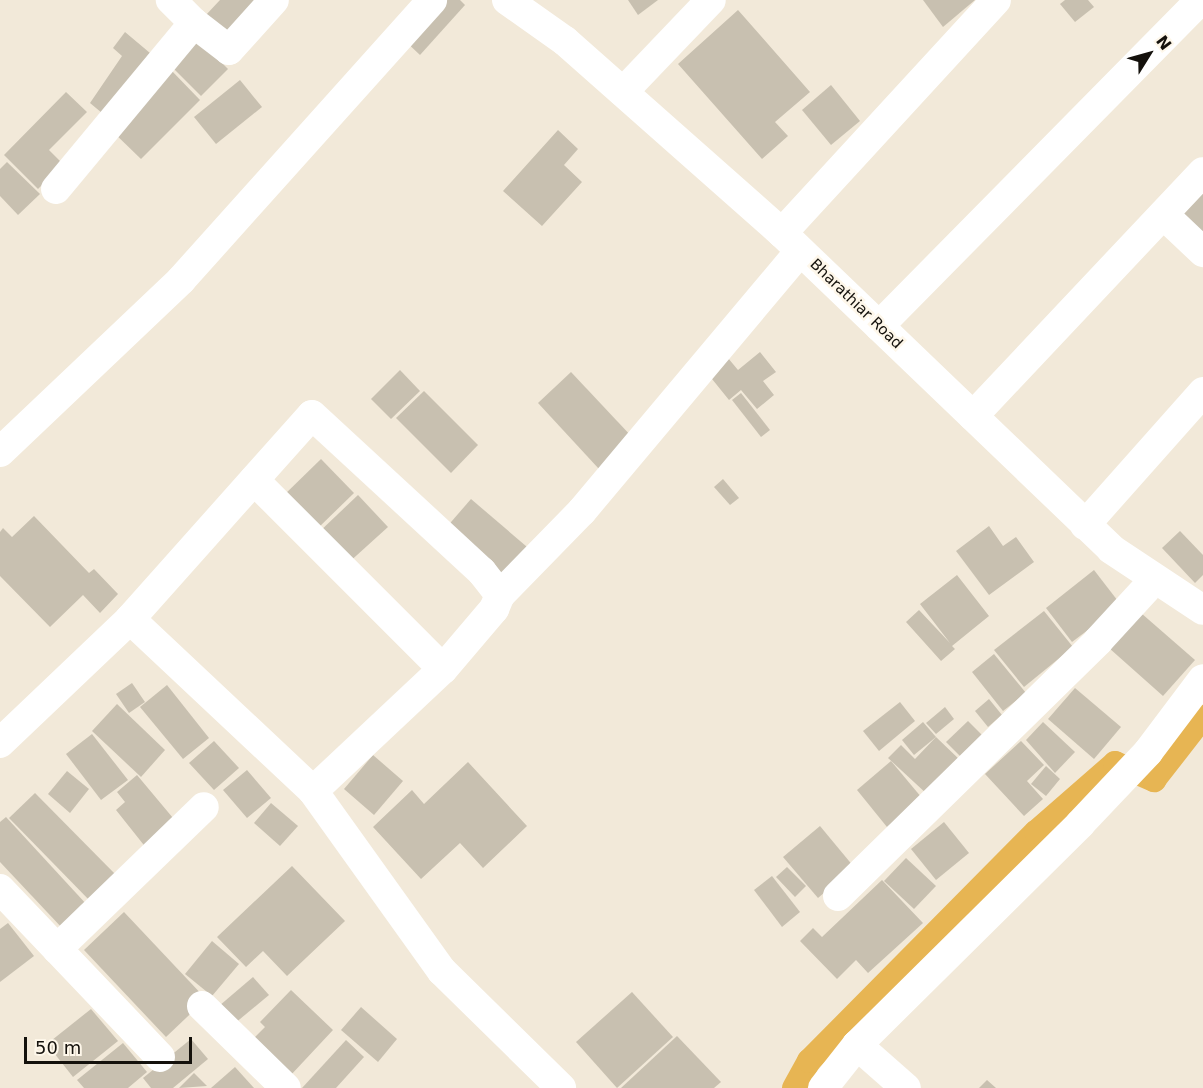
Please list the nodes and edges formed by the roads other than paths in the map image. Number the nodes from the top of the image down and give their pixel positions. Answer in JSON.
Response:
{"nodes":[{"id":1,"x":171,"y":0,"type":"edge"},
{"id":2,"x":274,"y":0,"type":"edge"},
{"id":3,"x":432,"y":0,"type":"edge"},
{"id":4,"x":507,"y":0,"type":"edge"},
{"id":5,"x":711,"y":0,"type":"edge"},
{"id":6,"x":996,"y":0,"type":"edge"},
{"id":7,"x":1200,"y":0,"type":"edge"},
{"id":8,"x":194,"y":23,"type":"junction"},
{"id":9,"x":623,"y":92,"type":"junction"},
{"id":10,"x":1203,"y":172,"type":"edge"},
{"id":11,"x":56,"y":189,"type":"dead end"},
{"id":12,"x":1164,"y":215,"type":"junction"},
{"id":13,"x":791,"y":242,"type":"junction"},
{"id":14,"x":1203,"y":252,"type":"edge"},
{"id":15,"x":879,"y":326,"type":"junction"},
{"id":16,"x":1203,"y":392,"type":"edge"},
{"id":17,"x":973,"y":416,"type":"junction"},
{"id":18,"x":0,"y":452,"type":"edge"},
{"id":19,"x":254,"y":480,"type":"junction"},
{"id":20,"x":1084,"y":525,"type":"junction"},
{"id":21,"x":1154,"y":580,"type":"junction"},
{"id":22,"x":500,"y":595,"type":"junction"},
{"id":23,"x":1203,"y":610,"type":"edge"},
{"id":24,"x":130,"y":619,"type":"junction"},
{"id":25,"x":443,"y":669,"type":"junction"},
{"id":26,"x":1200,"y":687,"type":"edge"},
{"id":27,"x":0,"y":743,"type":"edge"},
{"id":28,"x":313,"y":791,"type":"junction"},
{"id":29,"x":204,"y":807,"type":"dead end"},
{"id":30,"x":0,"y":890,"type":"edge"},
{"id":31,"x":838,"y":896,"type":"dead end"},
{"id":32,"x":57,"y":949,"type":"junction"},
{"id":33,"x":202,"y":1006,"type":"dead end"},
{"id":34,"x":857,"y":1045,"type":"junction"},
{"id":35,"x":160,"y":1057,"type":"dead end"},
{"id":36,"x":286,"y":1088,"type":"edge"},
{"id":37,"x":561,"y":1088,"type":"edge"},
{"id":38,"x":823,"y":1088,"type":"edge"},
{"id":39,"x":906,"y":1088,"type":"edge"}],
"edges":[{"from":1,"to":8,"type":"street"},
{"from":2,"to":8,"type":"street"},
{"from":3,"to":18,"type":"street"},
{"from":4,"to":9,"type":"street","name":"Bharathiar Road"},
{"from":5,"to":9,"type":"street"},
{"from":6,"to":13,"type":"street"},
{"from":7,"to":15,"type":"street"},
{"from":8,"to":11,"type":"street"},
{"from":9,"to":13,"type":"street","name":"Bharathiar Road"},
{"from":10,"to":12,"type":"street"},
{"from":12,"to":14,"type":"street"},
{"from":12,"to":17,"type":"street"},
{"from":13,"to":15,"type":"street","name":"Bharathiar Road"},
{"from":13,"to":22,"type":"street"},
{"from":15,"to":17,"type":"street","name":"Bharathiar Road"},
{"from":16,"to":20,"type":"street"},
{"from":17,"to":20,"type":"street","name":"Bharathiar Road"},
{"from":19,"to":22,"type":"street"},
{"from":19,"to":24,"type":"street"},
{"from":19,"to":25,"type":"street"},
{"from":20,"to":21,"type":"street","name":"Bharathiar Road"},
{"from":21,"to":23,"type":"street","name":"Bharathiar Road"},
{"from":21,"to":31,"type":"street"},
{"from":22,"to":25,"type":"street"},
{"from":24,"to":27,"type":"street"},
{"from":24,"to":28,"type":"street"},
{"from":25,"to":28,"type":"street"},
{"from":26,"to":34,"type":"street"},
{"from":28,"to":37,"type":"street"},
{"from":29,"to":32,"type":"street"},
{"from":30,"to":32,"type":"street"},
{"from":32,"to":35,"type":"street"},
{"from":33,"to":36,"type":"street"},
{"from":34,"to":38,"type":"street"},
{"from":34,"to":39,"type":"street"}]}
